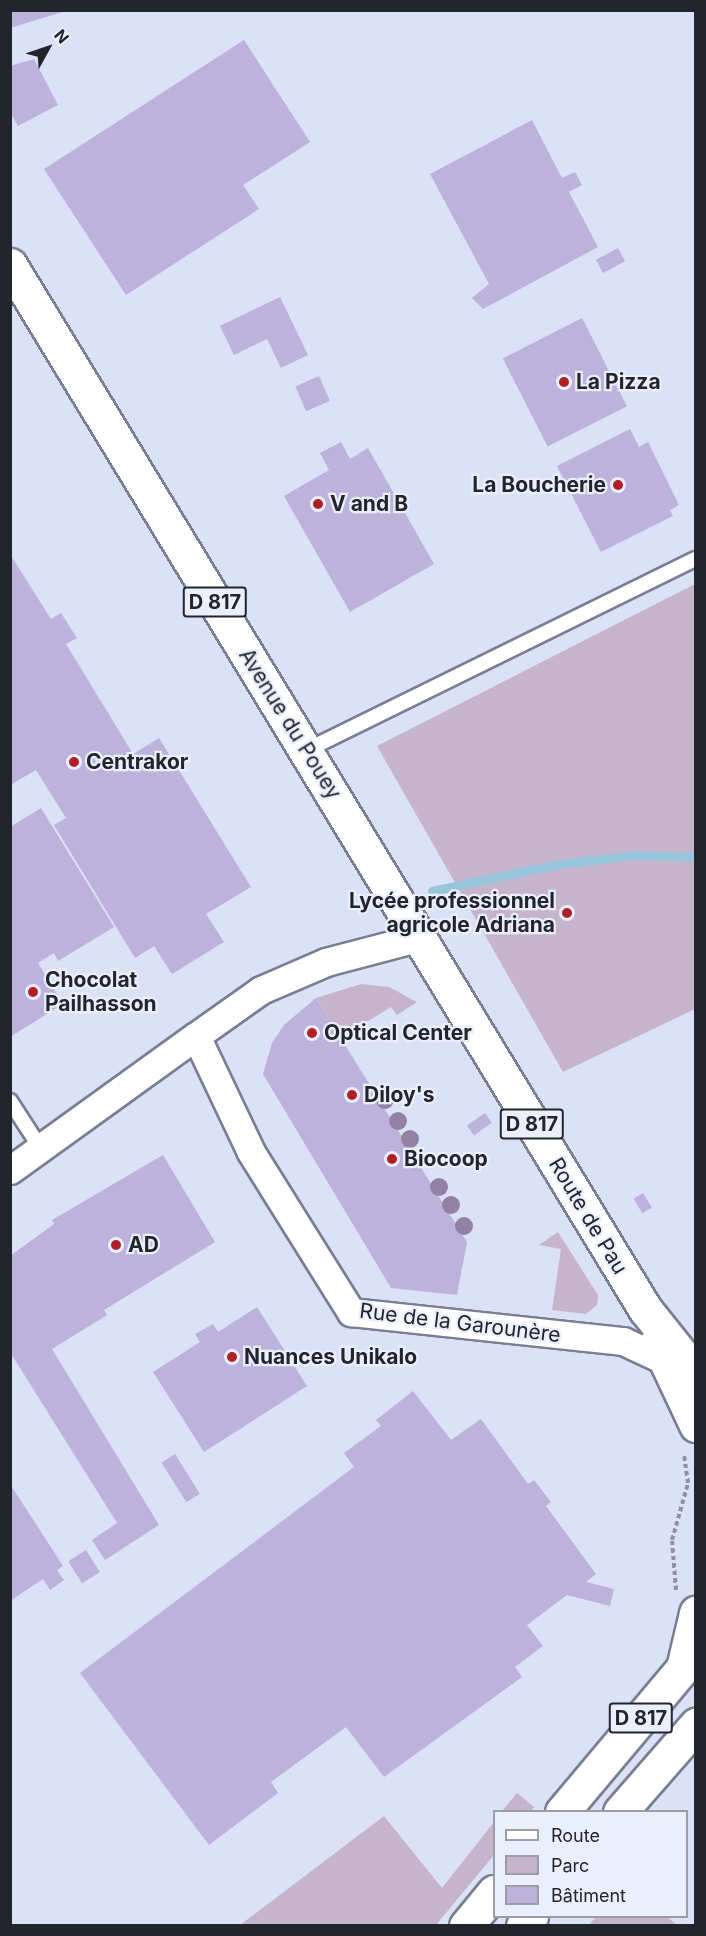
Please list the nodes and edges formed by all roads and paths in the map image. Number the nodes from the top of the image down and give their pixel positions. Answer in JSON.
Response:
{"nodes":[{"id":1,"x":10,"y":265,"type":"edge"},
{"id":2,"x":696,"y":559,"type":"edge"},
{"id":3,"x":307,"y":750,"type":"junction"},
{"id":4,"x":421,"y":937,"type":"junction"},
{"id":5,"x":196,"y":1036,"type":"junction"},
{"id":6,"x":10,"y":1101,"type":"edge"},
{"id":7,"x":41,"y":1149,"type":"junction"},
{"id":8,"x":10,"y":1170,"type":"edge"},
{"id":9,"x":645,"y":1309,"type":"junction"},
{"id":10,"x":664,"y":1360,"type":"junction"},
{"id":11,"x":696,"y":1373,"type":"edge"},
{"id":12,"x":689,"y":1436,"type":"edge"},
{"id":13,"x":686,"y":1605,"type":"edge"},
{"id":14,"x":696,"y":1725,"type":"edge"},
{"id":15,"x":564,"y":1810,"type":"edge"},
{"id":16,"x":622,"y":1810,"type":"edge"},
{"id":17,"x":493,"y":1894,"type":"edge"},
{"id":18,"x":466,"y":1926,"type":"edge"}],
"edges":[{"from":1,"to":3,"type":"main road","name":"Avenue du Pouey","number":"D 817"},
{"from":2,"to":3,"type":"lane"},
{"from":3,"to":4,"type":"main road","name":"Avenue du Pouey","number":"D 817"},
{"from":4,"to":5,"type":"street"},
{"from":4,"to":9,"type":"main road","name":"Route de Pau","number":"D 817"},
{"from":5,"to":7,"type":"street"},
{"from":5,"to":10,"type":"street","name":"Rue de la Garounère"},
{"from":6,"to":7,"type":"lane"},
{"from":7,"to":8,"type":"street"},
{"from":9,"to":10,"type":"main road","name":"Route de Pau","number":"D 817"},
{"from":9,"to":11,"type":"main road","name":"Route de Pau","number":"D 817"},
{"from":10,"to":12,"type":"main road","name":"Route de Pau","number":"D 817"},
{"from":12,"to":13,"type":"path"},
{"from":13,"to":15,"type":"main road","number":"D 817"},
{"from":14,"to":16,"type":"main road","number":"D 817"},
{"from":17,"to":18,"type":"main road"}]}
